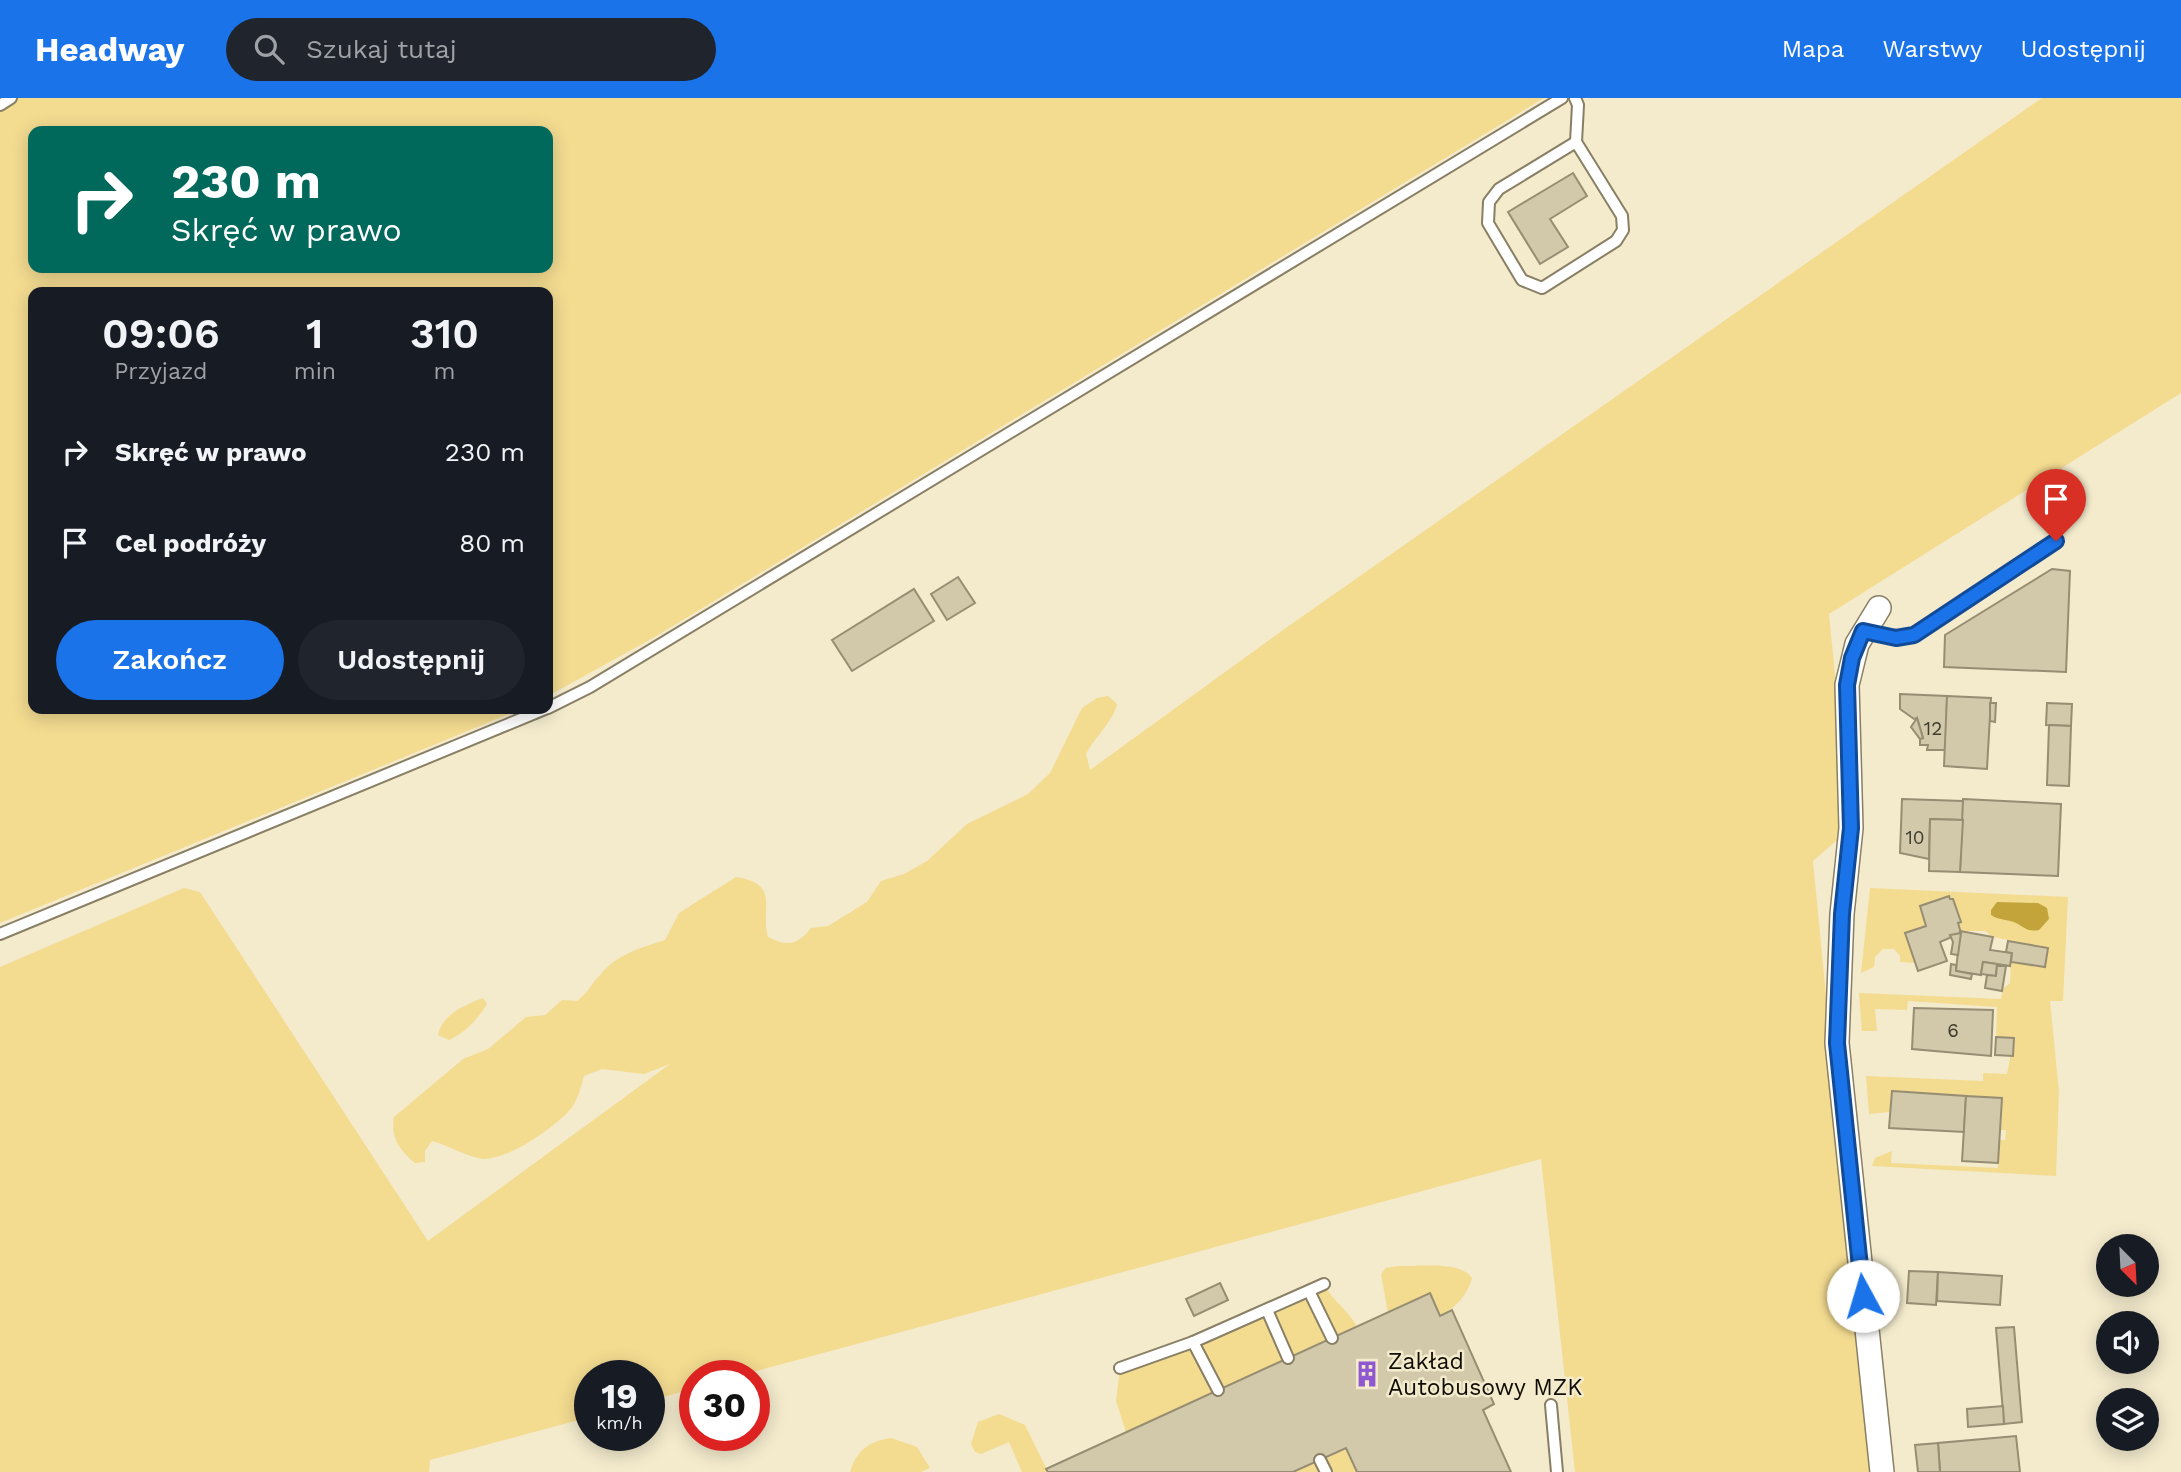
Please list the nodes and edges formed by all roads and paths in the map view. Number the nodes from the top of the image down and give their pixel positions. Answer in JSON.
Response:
{"nodes":[{"id":1,"x":11,"y":98,"type":"edge"},
{"id":2,"x":1562,"y":98,"type":"edge"},
{"id":3,"x":1575,"y":98,"type":"edge"},
{"id":4,"x":0,"y":105,"type":"edge"},
{"id":5,"x":1576,"y":142,"type":"junction"},
{"id":6,"x":2056,"y":541,"type":"dead end"},
{"id":7,"x":1879,"y":608,"type":"dead end"},
{"id":8,"x":1863,"y":631,"type":"junction"},
{"id":9,"x":553,"y":705,"type":"edge"},
{"id":10,"x":532,"y":714,"type":"edge"},
{"id":11,"x":0,"y":934,"type":"edge"},
{"id":12,"x":1324,"y":1284,"type":"dead end"},
{"id":13,"x":1310,"y":1291,"type":"junction"},
{"id":14,"x":1267,"y":1310,"type":"junction"},
{"id":15,"x":1332,"y":1338,"type":"dead end"},
{"id":16,"x":1193,"y":1342,"type":"junction"},
{"id":17,"x":1289,"y":1358,"type":"dead end"},
{"id":18,"x":1120,"y":1368,"type":"dead end"},
{"id":19,"x":1219,"y":1390,"type":"dead end"},
{"id":20,"x":1551,"y":1405,"type":"dead end"},
{"id":21,"x":1320,"y":1460,"type":"dead end"},
{"id":22,"x":1326,"y":1472,"type":"edge"},
{"id":23,"x":1557,"y":1472,"type":"edge"},
{"id":24,"x":1882,"y":1472,"type":"edge"}],
"edges":[{"from":1,"to":4,"type":"lane"},
{"from":2,"to":9,"type":"lane"},
{"from":3,"to":5,"type":"lane"},
{"from":5,"to":5,"type":"lane"},
{"from":6,"to":8,"type":"lane"},
{"from":7,"to":8,"type":"street"},
{"from":8,"to":24,"type":"street"},
{"from":10,"to":11,"type":"lane"},
{"from":12,"to":13,"type":"lane"},
{"from":13,"to":14,"type":"lane"},
{"from":13,"to":15,"type":"lane"},
{"from":14,"to":16,"type":"lane"},
{"from":14,"to":17,"type":"lane"},
{"from":16,"to":18,"type":"lane"},
{"from":16,"to":19,"type":"lane"},
{"from":20,"to":23,"type":"lane"},
{"from":21,"to":22,"type":"lane"}]}
